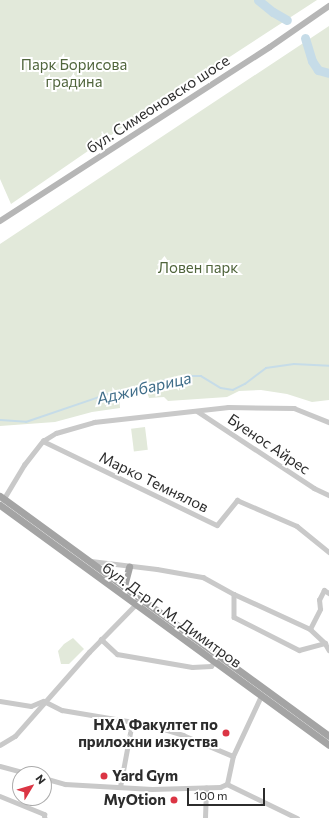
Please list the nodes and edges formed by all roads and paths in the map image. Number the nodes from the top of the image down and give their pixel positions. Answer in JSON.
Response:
{"nodes":[{"id":1,"x":329,"y":6,"type":"edge"},
{"id":2,"x":0,"y":221,"type":"edge"},
{"id":3,"x":197,"y":411,"type":"junction"},
{"id":4,"x":329,"y":422,"type":"edge"},
{"id":5,"x":43,"y":442,"type":"junction"},
{"id":6,"x":329,"y":495,"type":"edge"},
{"id":7,"x":1,"y":501,"type":"edge"},
{"id":8,"x":329,"y":552,"type":"edge"},
{"id":9,"x":89,"y":561,"type":"junction"},
{"id":10,"x":129,"y":567,"type":"junction"},
{"id":11,"x":124,"y":586,"type":"junction"},
{"id":12,"x":329,"y":593,"type":"edge"},
{"id":13,"x":234,"y":594,"type":"junction"},
{"id":14,"x":135,"y":605,"type":"junction"},
{"id":15,"x":310,"y":629,"type":"junction"},
{"id":16,"x":101,"y":639,"type":"junction"},
{"id":17,"x":325,"y":643,"type":"junction"},
{"id":18,"x":329,"y":650,"type":"edge"},
{"id":19,"x":214,"y":662,"type":"junction"},
{"id":20,"x":261,"y":696,"type":"junction"},
{"id":21,"x":0,"y":701,"type":"edge"},
{"id":22,"x":44,"y":701,"type":"junction"},
{"id":23,"x":132,"y":722,"type":"junction"},
{"id":24,"x":329,"y":736,"type":"edge"},
{"id":25,"x":0,"y":744,"type":"edge"},
{"id":26,"x":329,"y":745,"type":"edge"},
{"id":27,"x":233,"y":756,"type":"junction"},
{"id":28,"x":0,"y":766,"type":"edge"},
{"id":29,"x":12,"y":769,"type":"edge"},
{"id":30,"x":52,"y":780,"type":"edge"},
{"id":31,"x":227,"y":784,"type":"junction"},
{"id":32,"x":120,"y":787,"type":"junction"},
{"id":33,"x":206,"y":788,"type":"junction"},
{"id":34,"x":0,"y":796,"type":"edge"},
{"id":35,"x":45,"y":818,"type":"edge"},
{"id":36,"x":205,"y":818,"type":"edge"},
{"id":37,"x":297,"y":818,"type":"edge"}],
"edges":[{"from":1,"to":2,"type":"main road","name":"бул. Симеоновско шосе"},
{"from":3,"to":4,"type":"street"},
{"from":3,"to":5,"type":"street"},
{"from":3,"to":6,"type":"street","name":"Буенос Айрес"},
{"from":5,"to":7,"type":"street"},
{"from":5,"to":8,"type":"street","name":"Марко Темнялов"},
{"from":7,"to":9,"type":"main road","name":"бул. Д-р Г. М. Димитров"},
{"from":7,"to":14,"type":"main road","name":"бул. Д-р Г. М. Димитров"},
{"from":9,"to":10,"type":"street"},
{"from":9,"to":11,"type":"main road","name":"бул. Д-р Г. М. Димитров"},
{"from":10,"to":11,"type":"main road"},
{"from":10,"to":13,"type":"street"},
{"from":11,"to":24,"type":"main road","name":"бул. Д-р Г. М. Димитров"},
{"from":12,"to":15,"type":"street"},
{"from":13,"to":15,"type":"street"},
{"from":13,"to":17,"type":"street"},
{"from":14,"to":16,"type":"street"},
{"from":14,"to":19,"type":"main road","name":"бул. Д-р Г. М. Димитров"},
{"from":15,"to":17,"type":"street"},
{"from":16,"to":19,"type":"street"},
{"from":16,"to":22,"type":"street"},
{"from":17,"to":18,"type":"street"},
{"from":19,"to":20,"type":"main road","name":"бул. Д-р Г. М. Димитров"},
{"from":20,"to":26,"type":"main road","name":"бул. Д-р Г. М. Димитров"},
{"from":20,"to":27,"type":"street"},
{"from":21,"to":22,"type":"street"},
{"from":22,"to":23,"type":"street"},
{"from":22,"to":25,"type":"street"},
{"from":23,"to":27,"type":"street"},
{"from":23,"to":32,"type":"street"},
{"from":27,"to":31,"type":"street"},
{"from":28,"to":29,"type":"street"},
{"from":30,"to":32,"type":"street"},
{"from":31,"to":33,"type":"street"},
{"from":31,"to":37,"type":"street"},
{"from":32,"to":33,"type":"street"},
{"from":33,"to":36,"type":"street"},
{"from":34,"to":35,"type":"street"}]}
